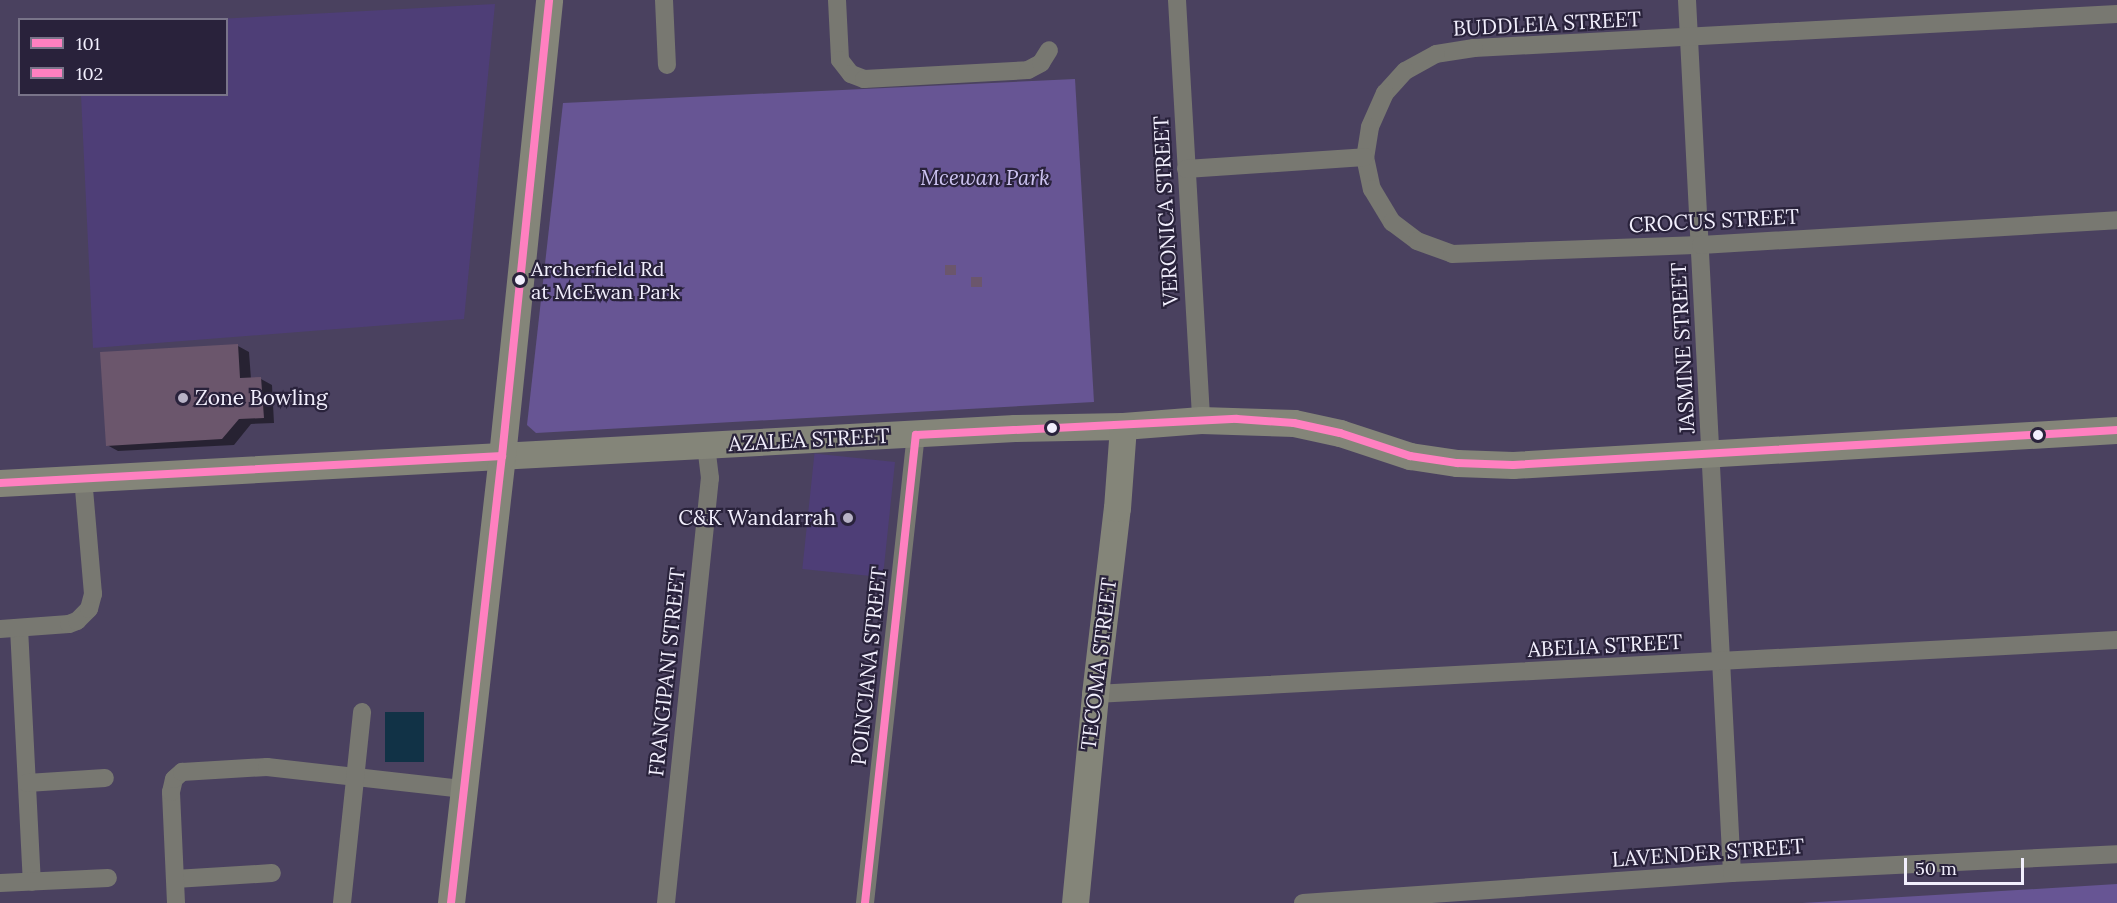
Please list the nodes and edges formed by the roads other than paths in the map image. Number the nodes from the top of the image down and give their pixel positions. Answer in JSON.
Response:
{"nodes":[{"id":1,"x":549,"y":0,"type":"edge"},
{"id":2,"x":664,"y":0,"type":"edge"},
{"id":3,"x":837,"y":0,"type":"edge"},
{"id":4,"x":1177,"y":0,"type":"edge"},
{"id":5,"x":1687,"y":0,"type":"edge"},
{"id":6,"x":2117,"y":14,"type":"edge"},
{"id":7,"x":1689,"y":39,"type":"junction"},
{"id":8,"x":1049,"y":50,"type":"dead end"},
{"id":9,"x":667,"y":65,"type":"dead end"},
{"id":10,"x":1365,"y":158,"type":"junction"},
{"id":11,"x":1186,"y":169,"type":"junction"},
{"id":12,"x":2117,"y":220,"type":"edge"},
{"id":13,"x":1701,"y":245,"type":"junction"},
{"id":14,"x":1201,"y":420,"type":"junction"},
{"id":15,"x":1123,"y":426,"type":"junction"},
{"id":16,"x":2117,"y":430,"type":"edge"},
{"id":17,"x":916,"y":435,"type":"junction"},
{"id":18,"x":706,"y":445,"type":"junction"},
{"id":19,"x":1711,"y":453,"type":"junction"},
{"id":20,"x":502,"y":456,"type":"junction"},
{"id":21,"x":83,"y":478,"type":"junction"},
{"id":22,"x":0,"y":483,"type":"edge"},
{"id":23,"x":19,"y":628,"type":"junction"},
{"id":24,"x":0,"y":629,"type":"edge"},
{"id":25,"x":2117,"y":640,"type":"edge"},
{"id":26,"x":1722,"y":663,"type":"junction"},
{"id":27,"x":1095,"y":694,"type":"junction"},
{"id":28,"x":362,"y":712,"type":"dead end"},
{"id":29,"x":355,"y":776,"type":"junction"},
{"id":30,"x":105,"y":778,"type":"dead end"},
{"id":31,"x":27,"y":783,"type":"junction"},
{"id":32,"x":464,"y":789,"type":"junction"},
{"id":33,"x":2117,"y":854,"type":"edge"},
{"id":34,"x":272,"y":873,"type":"dead end"},
{"id":35,"x":1732,"y":873,"type":"junction"},
{"id":36,"x":108,"y":878,"type":"dead end"},
{"id":37,"x":175,"y":879,"type":"junction"},
{"id":38,"x":32,"y":882,"type":"junction"},
{"id":39,"x":0,"y":883,"type":"edge"},
{"id":40,"x":176,"y":903,"type":"edge"},
{"id":41,"x":342,"y":903,"type":"edge"},
{"id":42,"x":451,"y":903,"type":"edge"},
{"id":43,"x":666,"y":903,"type":"edge"},
{"id":44,"x":865,"y":903,"type":"edge"},
{"id":45,"x":1075,"y":903,"type":"edge"},
{"id":46,"x":1303,"y":903,"type":"edge"}],
"edges":[{"from":1,"to":20,"type":"street"},
{"from":2,"to":9,"type":"street"},
{"from":3,"to":8,"type":"street"},
{"from":4,"to":11,"type":"street","name":"VERONICA STREET"},
{"from":5,"to":7,"type":"street","name":"JASMINE STREET"},
{"from":6,"to":7,"type":"street","name":"BUDDLEIA STREET"},
{"from":7,"to":10,"type":"street","name":"BUDDLEIA STREET"},
{"from":7,"to":13,"type":"street","name":"JASMINE STREET"},
{"from":10,"to":11,"type":"street"},
{"from":10,"to":13,"type":"street","name":"CROCUS STREET"},
{"from":11,"to":14,"type":"street","name":"VERONICA STREET"},
{"from":12,"to":13,"type":"street","name":"CROCUS STREET"},
{"from":13,"to":19,"type":"street","name":"JASMINE STREET"},
{"from":14,"to":15,"type":"street","name":"AZALEA STREET"},
{"from":14,"to":19,"type":"street","name":"AZALEA STREET"},
{"from":15,"to":17,"type":"street","name":"AZALEA STREET"},
{"from":15,"to":27,"type":"street","name":"TECOMA STREET"},
{"from":16,"to":19,"type":"street","name":"AZALEA STREET"},
{"from":17,"to":18,"type":"street","name":"AZALEA STREET"},
{"from":17,"to":44,"type":"street","name":"POINCIANA STREET"},
{"from":18,"to":20,"type":"street","name":"AZALEA STREET"},
{"from":18,"to":43,"type":"street","name":"FRANGIPANI STREET"},
{"from":19,"to":26,"type":"street","name":"JASMINE STREET"},
{"from":20,"to":21,"type":"street","name":"AZALEA STREET"},
{"from":20,"to":32,"type":"street"},
{"from":21,"to":22,"type":"street","name":"AZALEA STREET"},
{"from":21,"to":23,"type":"street"},
{"from":23,"to":24,"type":"street"},
{"from":23,"to":31,"type":"street"},
{"from":25,"to":26,"type":"street","name":"ABELIA STREET"},
{"from":26,"to":27,"type":"street","name":"ABELIA STREET"},
{"from":26,"to":35,"type":"street","name":"JASMINE STREET"},
{"from":27,"to":45,"type":"street","name":"TECOMA STREET"},
{"from":28,"to":29,"type":"street"},
{"from":29,"to":32,"type":"street"},
{"from":29,"to":37,"type":"street"},
{"from":29,"to":41,"type":"street"},
{"from":30,"to":31,"type":"street"},
{"from":31,"to":38,"type":"street"},
{"from":32,"to":42,"type":"street"},
{"from":33,"to":35,"type":"street","name":"LAVENDER STREET"},
{"from":34,"to":37,"type":"street"},
{"from":35,"to":46,"type":"street","name":"LAVENDER STREET"},
{"from":36,"to":38,"type":"street"},
{"from":37,"to":40,"type":"street"},
{"from":38,"to":39,"type":"street"}]}
